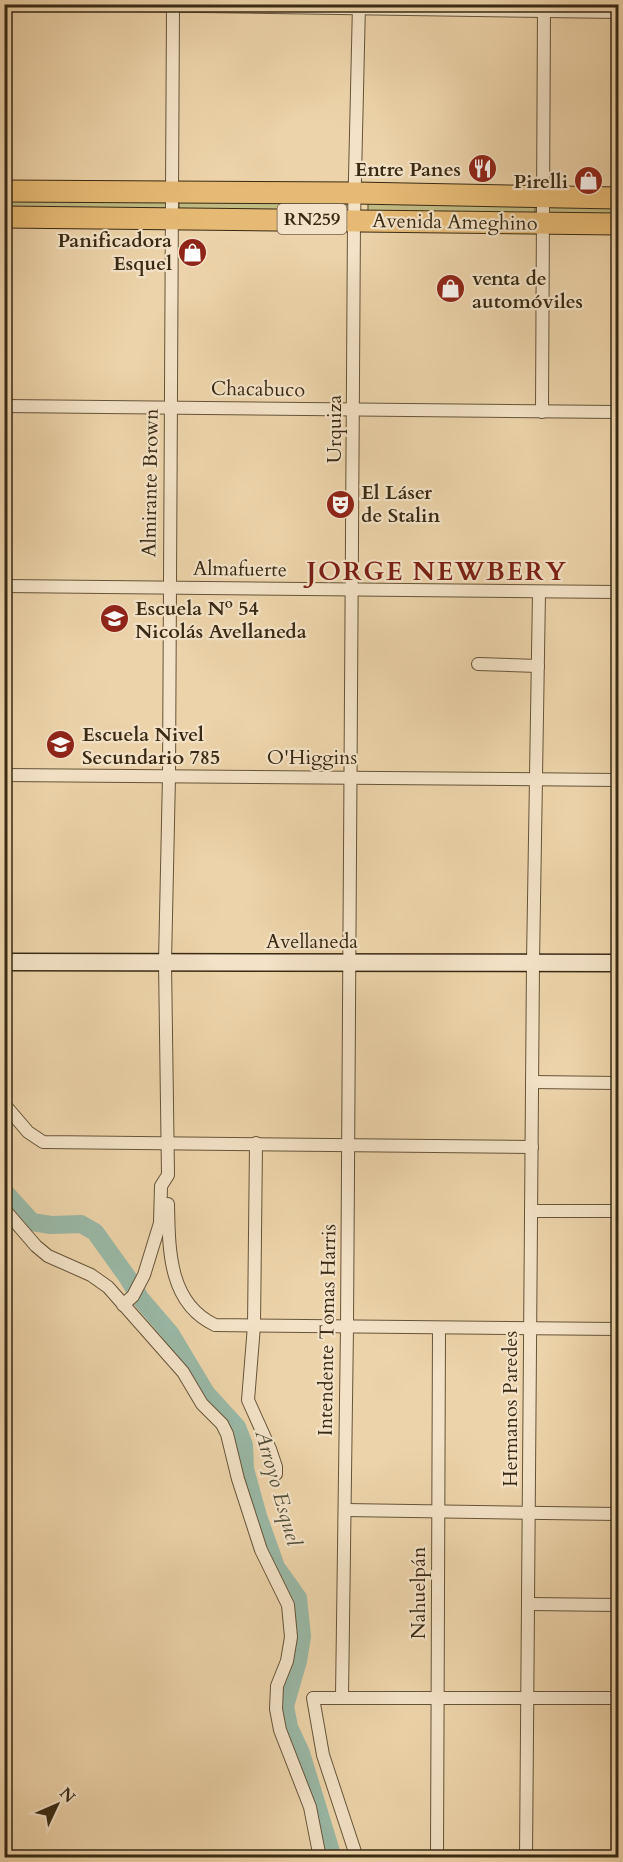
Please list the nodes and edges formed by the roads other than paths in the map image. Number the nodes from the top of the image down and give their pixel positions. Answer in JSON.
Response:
{"nodes":[{"id":1,"x":60,"y":4,"type":"edge"},
{"id":2,"x":173,"y":5,"type":"edge"},
{"id":3,"x":359,"y":7,"type":"edge"},
{"id":4,"x":544,"y":8,"type":"edge"},
{"id":5,"x":618,"y":12,"type":"edge"},
{"id":6,"x":4,"y":192,"type":"edge"},
{"id":7,"x":171,"y":192,"type":"junction"},
{"id":8,"x":356,"y":193,"type":"junction"},
{"id":9,"x":543,"y":196,"type":"junction"},
{"id":10,"x":618,"y":198,"type":"edge"},
{"id":11,"x":4,"y":217,"type":"edge"},
{"id":12,"x":171,"y":219,"type":"junction"},
{"id":13,"x":354,"y":220,"type":"junction"},
{"id":14,"x":543,"y":224,"type":"junction"},
{"id":15,"x":618,"y":224,"type":"edge"},
{"id":16,"x":4,"y":406,"type":"edge"},
{"id":17,"x":171,"y":408,"type":"junction"},
{"id":18,"x":354,"y":410,"type":"junction"},
{"id":19,"x":542,"y":412,"type":"junction"},
{"id":20,"x":618,"y":412,"type":"edge"},
{"id":21,"x":4,"y":586,"type":"edge"},
{"id":22,"x":169,"y":588,"type":"junction"},
{"id":23,"x":353,"y":590,"type":"junction"},
{"id":24,"x":539,"y":592,"type":"junction"},
{"id":25,"x":618,"y":592,"type":"edge"},
{"id":26,"x":478,"y":664,"type":"dead end"},
{"id":27,"x":538,"y":666,"type":"junction"},
{"id":28,"x":4,"y":775,"type":"edge"},
{"id":29,"x":169,"y":776,"type":"junction"},
{"id":30,"x":350,"y":777,"type":"junction"},
{"id":31,"x":536,"y":779,"type":"junction"},
{"id":32,"x":618,"y":780,"type":"edge"},
{"id":33,"x":4,"y":962,"type":"edge"},
{"id":34,"x":165,"y":962,"type":"junction"},
{"id":35,"x":349,"y":962,"type":"junction"},
{"id":36,"x":533,"y":962,"type":"junction"},
{"id":37,"x":618,"y":963,"type":"edge"},
{"id":38,"x":532,"y":1082,"type":"junction"},
{"id":39,"x":618,"y":1083,"type":"edge"},
{"id":40,"x":4,"y":1104,"type":"edge"},
{"id":41,"x":167,"y":1143,"type":"junction"},
{"id":42,"x":256,"y":1143,"type":"junction"},
{"id":43,"x":348,"y":1145,"type":"junction"},
{"id":44,"x":532,"y":1147,"type":"junction"},
{"id":45,"x":168,"y":1175,"type":"junction"},
{"id":46,"x":4,"y":1209,"type":"edge"},
{"id":47,"x":531,"y":1211,"type":"junction"},
{"id":48,"x":618,"y":1211,"type":"edge"},
{"id":49,"x":123,"y":1305,"type":"junction"},
{"id":50,"x":254,"y":1326,"type":"junction"},
{"id":51,"x":347,"y":1327,"type":"junction"},
{"id":52,"x":439,"y":1328,"type":"junction"},
{"id":53,"x":529,"y":1329,"type":"junction"},
{"id":54,"x":618,"y":1329,"type":"edge"},
{"id":55,"x":276,"y":1474,"type":"dead end"},
{"id":56,"x":345,"y":1510,"type":"junction"},
{"id":57,"x":438,"y":1511,"type":"junction"},
{"id":58,"x":529,"y":1512,"type":"junction"},
{"id":59,"x":618,"y":1514,"type":"edge"},
{"id":60,"x":529,"y":1604,"type":"junction"},
{"id":61,"x":618,"y":1605,"type":"edge"},
{"id":62,"x":342,"y":1697,"type":"junction"},
{"id":63,"x":438,"y":1697,"type":"junction"},
{"id":64,"x":528,"y":1698,"type":"junction"},
{"id":65,"x":618,"y":1698,"type":"edge"},
{"id":66,"x":618,"y":1785,"type":"edge"},
{"id":67,"x":320,"y":1857,"type":"edge"},
{"id":68,"x":357,"y":1857,"type":"edge"},
{"id":69,"x":436,"y":1857,"type":"edge"},
{"id":70,"x":526,"y":1857,"type":"edge"},
{"id":71,"x":618,"y":1857,"type":"edge"}],
"edges":[{"from":1,"to":2,"type":"street"},
{"from":2,"to":3,"type":"street"},
{"from":2,"to":7,"type":"street","name":"Almirante Brown"},
{"from":3,"to":4,"type":"street"},
{"from":3,"to":8,"type":"street","name":"Urquiza"},
{"from":4,"to":5,"type":"street"},
{"from":4,"to":9,"type":"street"},
{"from":6,"to":7,"type":"highway","name":"Avenida Ameghino","number":"RN259"},
{"from":7,"to":8,"type":"highway","name":"Avenida Ameghino","number":"RN259"},
{"from":7,"to":12,"type":"street","name":"Almirante Brown"},
{"from":8,"to":9,"type":"highway","name":"Avenida Ameghino","number":"RN259"},
{"from":8,"to":13,"type":"street","name":"Urquiza"},
{"from":9,"to":10,"type":"highway","name":"Avenida Ameghino","number":"RN259"},
{"from":9,"to":14,"type":"street"},
{"from":11,"to":12,"type":"highway","name":"Avenida Ameghino","number":"RN259"},
{"from":12,"to":13,"type":"highway","name":"Avenida Ameghino","number":"RN259"},
{"from":12,"to":17,"type":"street","name":"Almirante Brown"},
{"from":13,"to":14,"type":"highway","name":"Avenida Ameghino","number":"RN259"},
{"from":13,"to":18,"type":"street","name":"Urquiza"},
{"from":14,"to":15,"type":"highway","name":"Avenida Ameghino","number":"RN259"},
{"from":14,"to":19,"type":"street"},
{"from":16,"to":17,"type":"street","name":"Chacabuco"},
{"from":17,"to":18,"type":"street","name":"Chacabuco"},
{"from":17,"to":22,"type":"street","name":"Almirante Brown"},
{"from":18,"to":19,"type":"street","name":"Chacabuco"},
{"from":18,"to":23,"type":"street","name":"Urquiza"},
{"from":19,"to":20,"type":"street","name":"Chacabuco"},
{"from":21,"to":22,"type":"street","name":"Almafuerte"},
{"from":22,"to":23,"type":"street","name":"Almafuerte"},
{"from":22,"to":29,"type":"street","name":"Almirante Brown"},
{"from":23,"to":24,"type":"street","name":"Almafuerte"},
{"from":23,"to":30,"type":"street","name":"Urquiza"},
{"from":24,"to":25,"type":"street","name":"Almafuerte"},
{"from":24,"to":27,"type":"street","name":"Hermanos Paredes"},
{"from":26,"to":27,"type":"street"},
{"from":27,"to":31,"type":"street","name":"Hermanos Paredes"},
{"from":28,"to":29,"type":"street","name":"O'Higgins"},
{"from":29,"to":30,"type":"street","name":"O'Higgins"},
{"from":29,"to":34,"type":"street","name":"Almirante Brown"},
{"from":30,"to":31,"type":"street","name":"O'Higgins"},
{"from":30,"to":35,"type":"street","name":"Urquiza"},
{"from":31,"to":32,"type":"street","name":"O'Higgins"},
{"from":31,"to":36,"type":"street","name":"Hermanos Paredes"},
{"from":33,"to":34,"type":"street","name":"Avellaneda"},
{"from":34,"to":35,"type":"street","name":"Avellaneda"},
{"from":34,"to":41,"type":"street","name":"Almirante Brown"},
{"from":35,"to":36,"type":"street","name":"Avellaneda"},
{"from":35,"to":43,"type":"street","name":"Intendente Tomas Harris"},
{"from":36,"to":37,"type":"street","name":"Avellaneda"},
{"from":36,"to":38,"type":"street","name":"Hermanos Paredes"},
{"from":38,"to":39,"type":"street"},
{"from":38,"to":44,"type":"street","name":"Hermanos Paredes"},
{"from":40,"to":41,"type":"street"},
{"from":41,"to":42,"type":"street"},
{"from":41,"to":45,"type":"street","name":"Almirante Brown"},
{"from":42,"to":43,"type":"street"},
{"from":42,"to":50,"type":"street"},
{"from":43,"to":44,"type":"street"},
{"from":43,"to":51,"type":"street","name":"Intendente Tomas Harris"},
{"from":44,"to":47,"type":"street","name":"Hermanos Paredes"},
{"from":45,"to":49,"type":"street"},
{"from":45,"to":50,"type":"street","name":"Almirante Brown"},
{"from":46,"to":49,"type":"street"},
{"from":47,"to":48,"type":"street"},
{"from":47,"to":53,"type":"street","name":"Hermanos Paredes"},
{"from":49,"to":67,"type":"street"},
{"from":50,"to":51,"type":"street"},
{"from":50,"to":55,"type":"street"},
{"from":51,"to":52,"type":"street"},
{"from":51,"to":56,"type":"street","name":"Intendente Tomas Harris"},
{"from":52,"to":53,"type":"street"},
{"from":52,"to":57,"type":"street","name":"Nahuelpán"},
{"from":53,"to":54,"type":"street"},
{"from":53,"to":58,"type":"street","name":"Hermanos Paredes"},
{"from":56,"to":57,"type":"street"},
{"from":56,"to":62,"type":"street","name":"Intendente Tomas Harris"},
{"from":57,"to":58,"type":"street"},
{"from":57,"to":63,"type":"street","name":"Nahuelpán"},
{"from":58,"to":59,"type":"street"},
{"from":58,"to":60,"type":"street","name":"Hermanos Paredes"},
{"from":60,"to":61,"type":"street"},
{"from":60,"to":64,"type":"street","name":"Hermanos Paredes"},
{"from":62,"to":63,"type":"street"},
{"from":62,"to":68,"type":"street"},
{"from":63,"to":64,"type":"street"},
{"from":63,"to":69,"type":"street","name":"Nahuelpán"},
{"from":64,"to":65,"type":"street"},
{"from":64,"to":70,"type":"street","name":"Hermanos Paredes"},
{"from":66,"to":71,"type":"street"}]}
